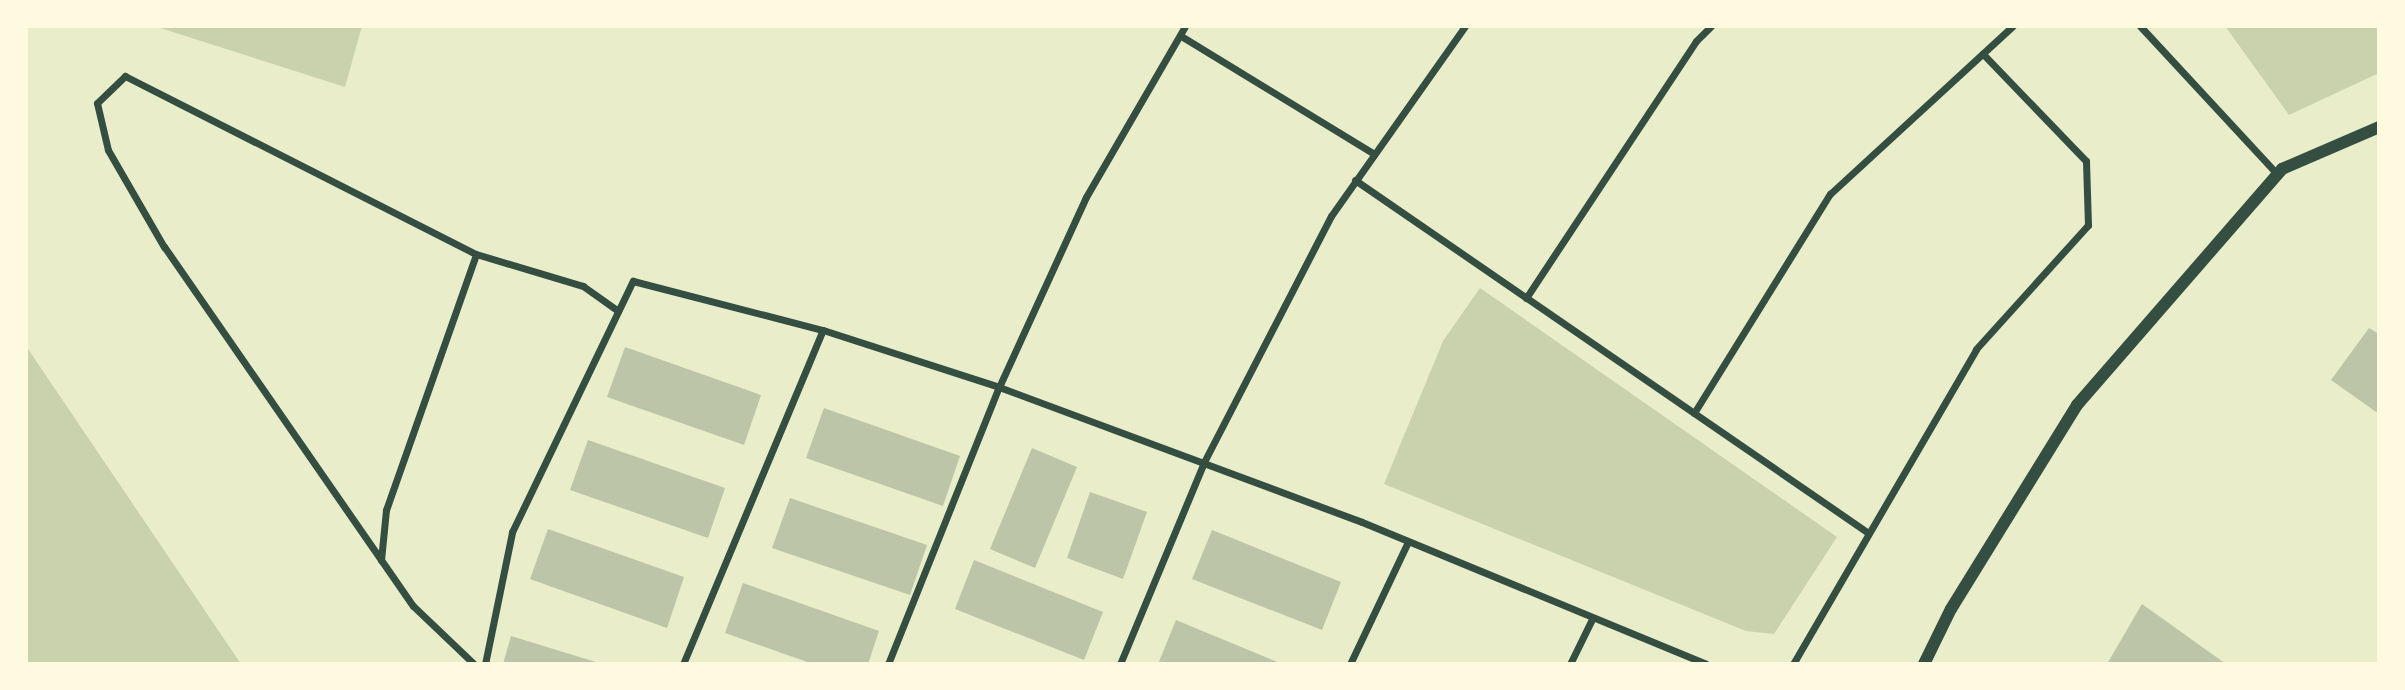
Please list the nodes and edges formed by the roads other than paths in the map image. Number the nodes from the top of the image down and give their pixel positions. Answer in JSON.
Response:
{"nodes":[{"id":1,"x":1185,"y":26,"type":"edge"},
{"id":2,"x":1465,"y":26,"type":"edge"},
{"id":3,"x":1710,"y":26,"type":"edge"},
{"id":4,"x":2013,"y":26,"type":"edge"},
{"id":5,"x":2140,"y":26,"type":"edge"},
{"id":6,"x":1181,"y":36,"type":"junction"},
{"id":7,"x":1983,"y":54,"type":"junction"},
{"id":8,"x":2379,"y":127,"type":"edge"},
{"id":9,"x":1374,"y":154,"type":"junction"},
{"id":10,"x":2278,"y":174,"type":"junction"},
{"id":11,"x":1355,"y":180,"type":"junction"},
{"id":12,"x":476,"y":254,"type":"junction"},
{"id":13,"x":1526,"y":298,"type":"junction"},
{"id":14,"x":618,"y":311,"type":"junction"},
{"id":15,"x":823,"y":330,"type":"junction"},
{"id":16,"x":999,"y":387,"type":"junction"},
{"id":17,"x":1694,"y":414,"type":"junction"},
{"id":18,"x":1204,"y":462,"type":"junction"},
{"id":19,"x":1867,"y":532,"type":"junction"},
{"id":20,"x":1407,"y":544,"type":"junction"},
{"id":21,"x":381,"y":560,"type":"junction"},
{"id":22,"x":1592,"y":619,"type":"junction"},
{"id":23,"x":474,"y":664,"type":"edge"},
{"id":24,"x":485,"y":664,"type":"edge"},
{"id":25,"x":683,"y":664,"type":"edge"},
{"id":26,"x":888,"y":664,"type":"edge"},
{"id":27,"x":1120,"y":664,"type":"edge"},
{"id":28,"x":1350,"y":664,"type":"edge"},
{"id":29,"x":1570,"y":664,"type":"edge"},
{"id":30,"x":1706,"y":664,"type":"edge"},
{"id":31,"x":1793,"y":664,"type":"edge"},
{"id":32,"x":1924,"y":664,"type":"edge"}],
"edges":[{"from":1,"to":6,"type":"street"},
{"from":2,"to":9,"type":"street"},
{"from":3,"to":13,"type":"street"},
{"from":4,"to":7,"type":"street"},
{"from":5,"to":10,"type":"street"},
{"from":6,"to":9,"type":"street"},
{"from":6,"to":16,"type":"street"},
{"from":7,"to":17,"type":"street"},
{"from":7,"to":19,"type":"street"},
{"from":8,"to":10,"type":"street"},
{"from":9,"to":11,"type":"street"},
{"from":10,"to":32,"type":"street"},
{"from":11,"to":13,"type":"street"},
{"from":11,"to":18,"type":"street"},
{"from":12,"to":14,"type":"street"},
{"from":12,"to":21,"type":"street"},
{"from":12,"to":21,"type":"street"},
{"from":13,"to":17,"type":"street"},
{"from":14,"to":15,"type":"street"},
{"from":14,"to":24,"type":"street"},
{"from":15,"to":16,"type":"street"},
{"from":15,"to":25,"type":"street"},
{"from":16,"to":18,"type":"street"},
{"from":16,"to":26,"type":"street"},
{"from":17,"to":19,"type":"street"},
{"from":18,"to":20,"type":"street"},
{"from":18,"to":27,"type":"street"},
{"from":19,"to":31,"type":"street"},
{"from":20,"to":22,"type":"street"},
{"from":20,"to":28,"type":"street"},
{"from":21,"to":23,"type":"street"},
{"from":22,"to":29,"type":"street"},
{"from":22,"to":30,"type":"street"}]}
